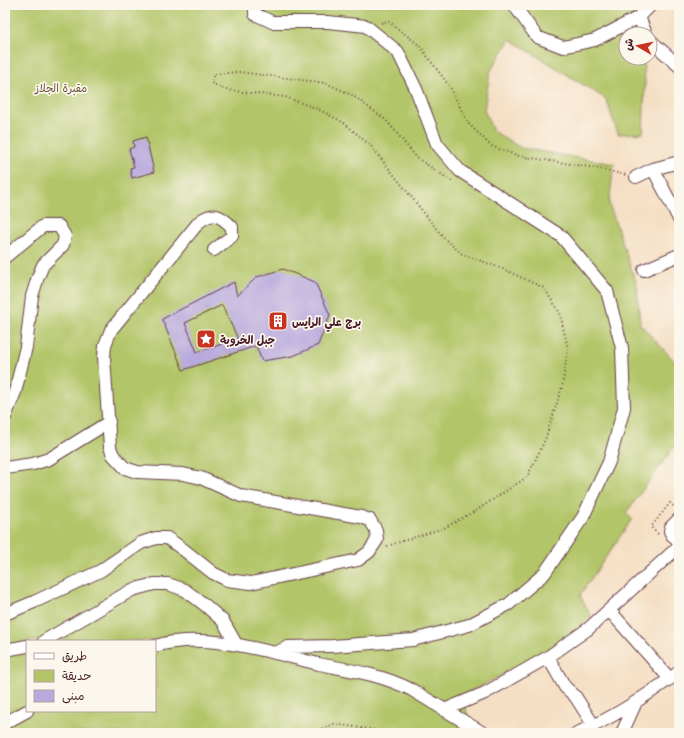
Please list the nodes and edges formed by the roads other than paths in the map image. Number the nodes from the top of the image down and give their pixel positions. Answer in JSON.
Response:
{"nodes":[{"id":1,"x":255,"y":5,"type":"edge"},
{"id":2,"x":514,"y":5,"type":"edge"},
{"id":3,"x":651,"y":5,"type":"edge"},
{"id":4,"x":639,"y":17,"type":"junction"},
{"id":5,"x":643,"y":26,"type":"edge"},
{"id":6,"x":658,"y":47,"type":"edge"},
{"id":7,"x":679,"y":66,"type":"edge"},
{"id":8,"x":679,"y":162,"type":"edge"},
{"id":9,"x":653,"y":169,"type":"junction"},
{"id":10,"x":636,"y":177,"type":"road end"},
{"id":11,"x":679,"y":219,"type":"edge"},
{"id":12,"x":214,"y":250,"type":"dead end"},
{"id":13,"x":679,"y":255,"type":"edge"},
{"id":14,"x":5,"y":257,"type":"edge"},
{"id":15,"x":644,"y":270,"type":"dead end"},
{"id":16,"x":5,"y":417,"type":"edge"},
{"id":17,"x":109,"y":422,"type":"junction"},
{"id":18,"x":5,"y":468,"type":"edge"},
{"id":19,"x":679,"y":519,"type":"edge"},
{"id":20,"x":679,"y":541,"type":"edge"},
{"id":21,"x":679,"y":544,"type":"edge"},
{"id":22,"x":609,"y":610,"type":"junction"},
{"id":23,"x":5,"y":614,"type":"edge"},
{"id":24,"x":46,"y":640,"type":"edge"},
{"id":25,"x":236,"y":644,"type":"junction"},
{"id":26,"x":26,"y":646,"type":"edge"},
{"id":27,"x":156,"y":646,"type":"edge"},
{"id":28,"x":5,"y":650,"type":"edge"},
{"id":29,"x":275,"y":653,"type":"junction"},
{"id":30,"x":548,"y":657,"type":"junction"},
{"id":31,"x":674,"y":675,"type":"edge"},
{"id":32,"x":636,"y":702,"type":"junction"},
{"id":33,"x":444,"y":710,"type":"junction"},
{"id":34,"x":26,"y":712,"type":"edge"},
{"id":35,"x":5,"y":723,"type":"edge"},
{"id":36,"x":594,"y":726,"type":"junction"},
{"id":37,"x":483,"y":733,"type":"edge"},
{"id":38,"x":577,"y":733,"type":"edge"},
{"id":39,"x":622,"y":733,"type":"edge"}],
"edges":[{"from":1,"to":29,"type":"street"},
{"from":2,"to":4,"type":"street"},
{"from":3,"to":4,"type":"street"},
{"from":4,"to":5,"type":"street"},
{"from":6,"to":7,"type":"street"},
{"from":8,"to":9,"type":"street"},
{"from":9,"to":10,"type":"street"},
{"from":9,"to":11,"type":"street"},
{"from":12,"to":17,"type":"street"},
{"from":13,"to":15,"type":"street"},
{"from":14,"to":16,"type":"street"},
{"from":17,"to":18,"type":"street"},
{"from":17,"to":23,"type":"street"},
{"from":19,"to":20,"type":"street"},
{"from":21,"to":22,"type":"street"},
{"from":22,"to":30,"type":"street"},
{"from":22,"to":31,"type":"street"},
{"from":24,"to":25,"type":"street"},
{"from":25,"to":27,"type":"street"},
{"from":25,"to":29,"type":"street"},
{"from":26,"to":28,"type":"street"},
{"from":29,"to":33,"type":"street"},
{"from":30,"to":33,"type":"street"},
{"from":30,"to":36,"type":"street"},
{"from":31,"to":32,"type":"street"},
{"from":32,"to":36,"type":"street"},
{"from":32,"to":39,"type":"street"},
{"from":33,"to":37,"type":"street"},
{"from":34,"to":35,"type":"street"},
{"from":36,"to":38,"type":"street"}]}
